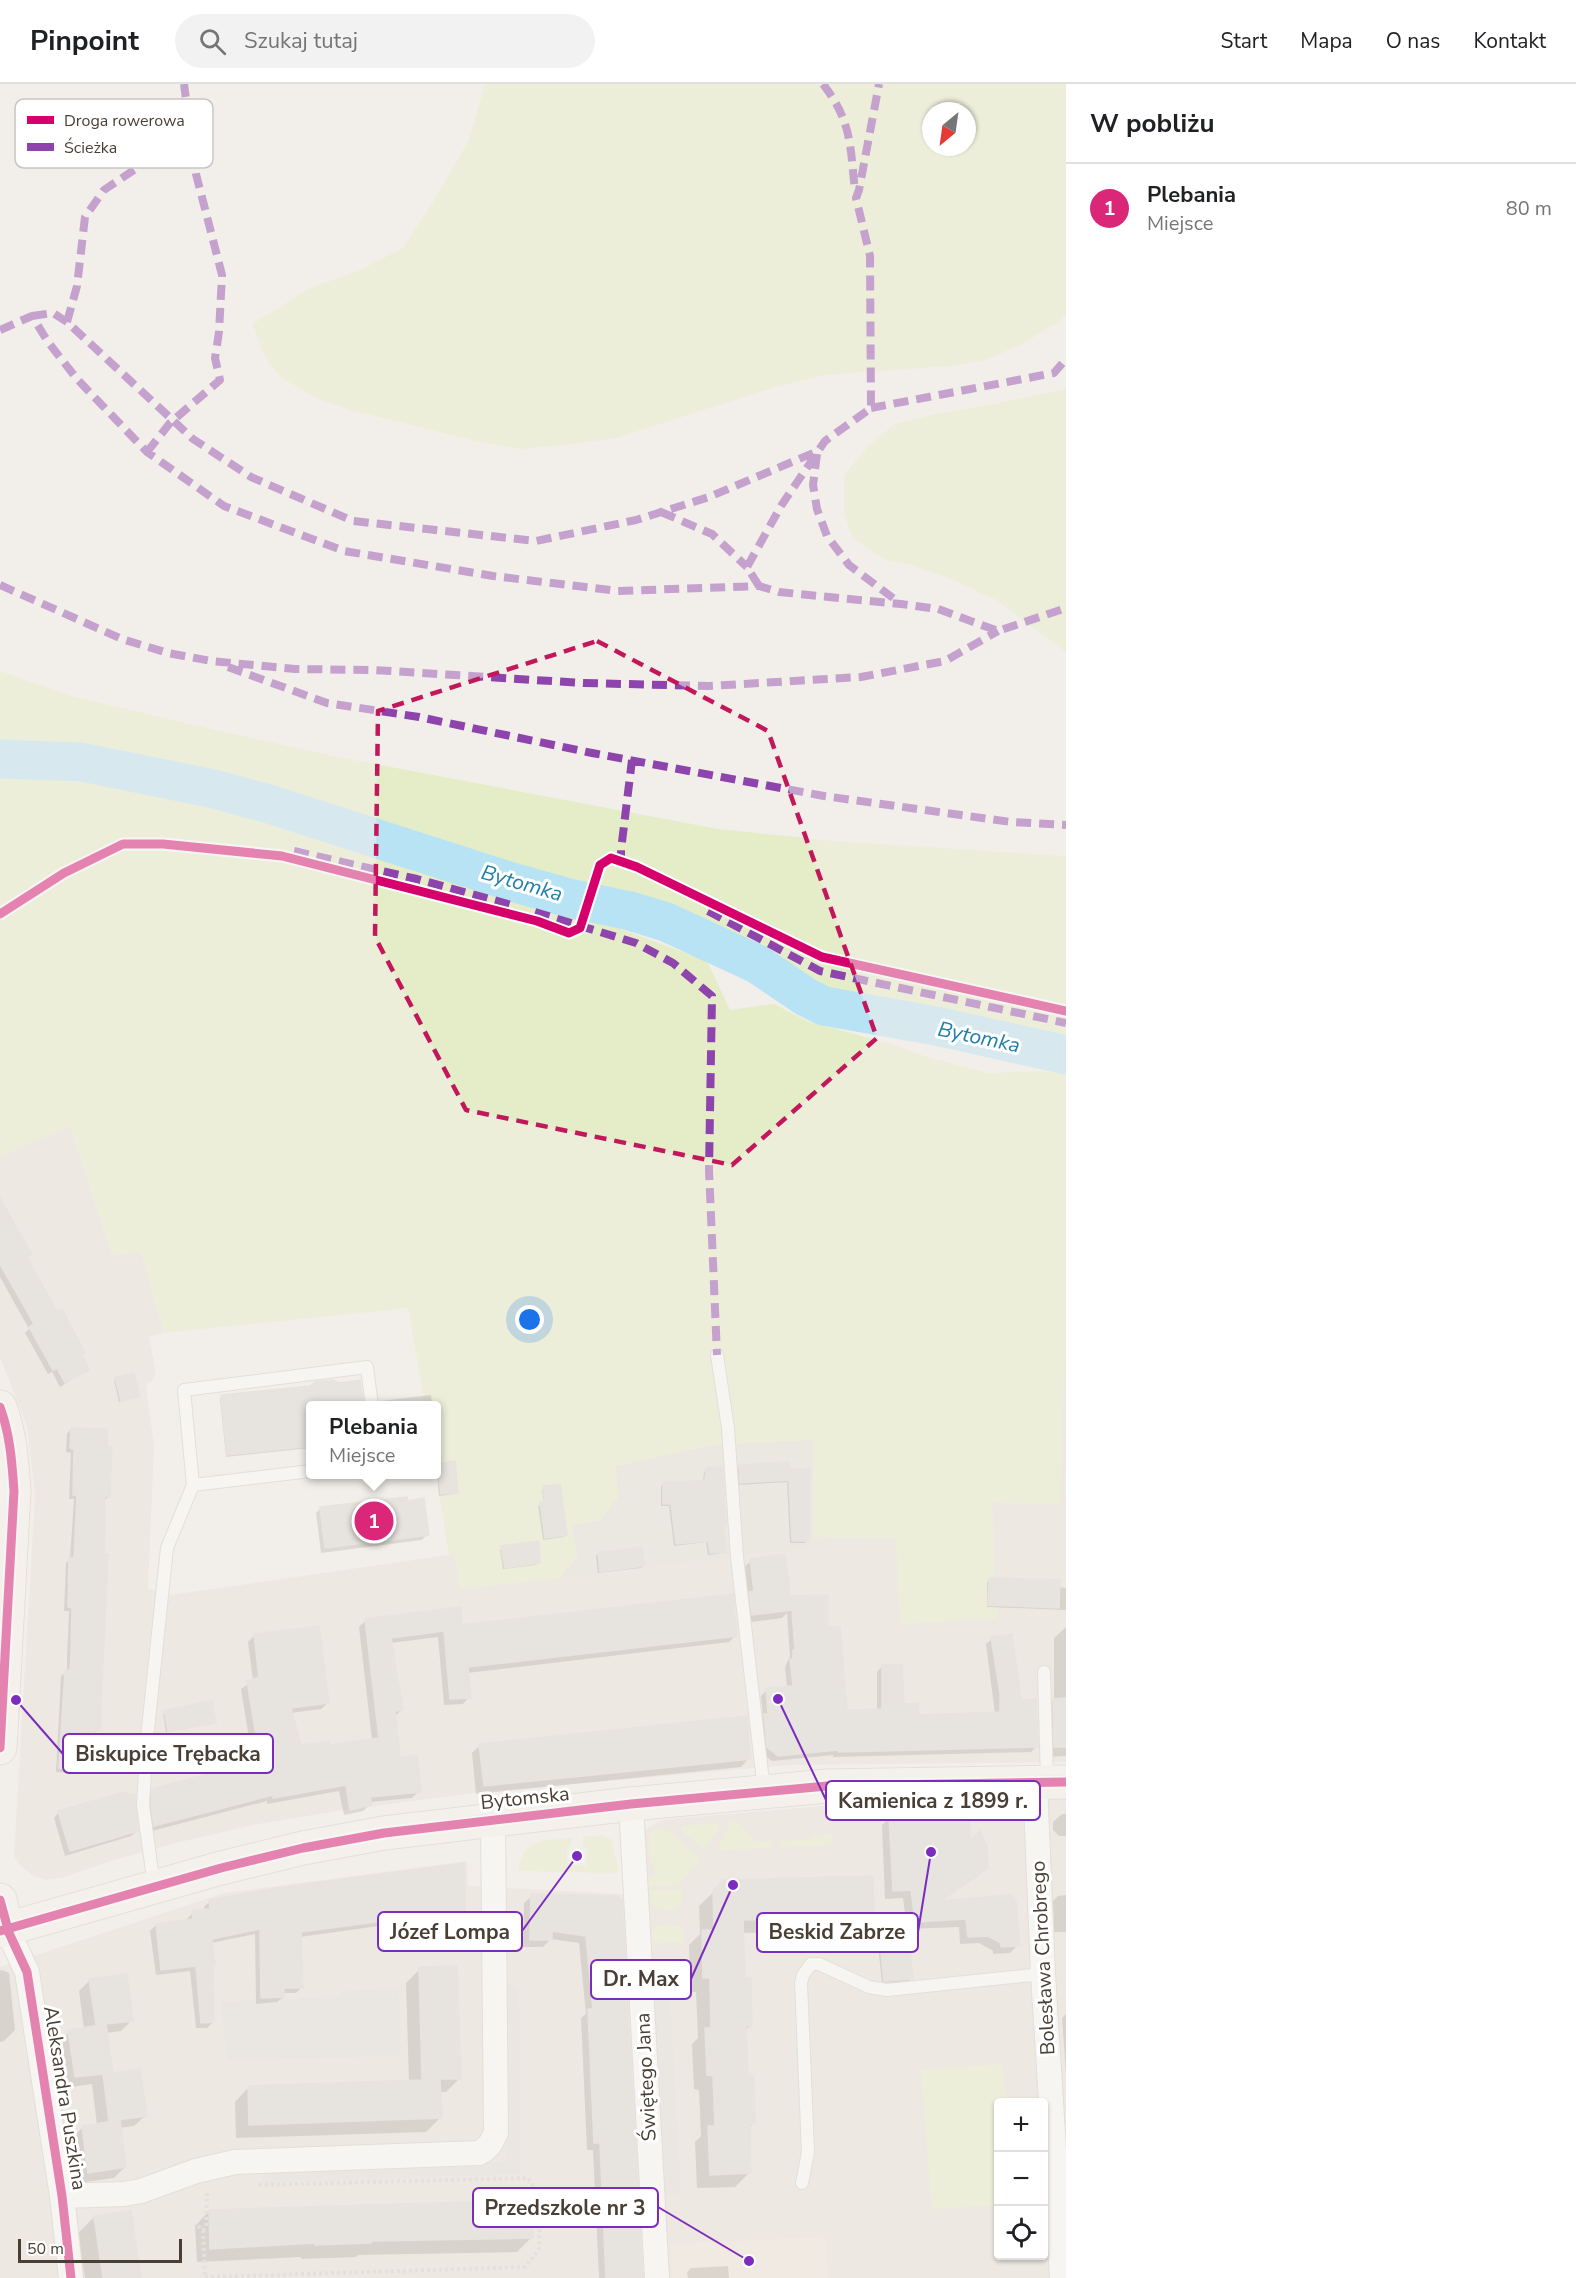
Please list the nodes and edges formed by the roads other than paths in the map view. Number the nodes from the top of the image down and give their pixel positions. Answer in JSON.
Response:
{"nodes":[{"id":1,"x":717,"y":1355,"type":"dead end"},
{"id":2,"x":371,"y":1401,"type":"edge"},
{"id":3,"x":0,"y":1407,"type":"edge"},
{"id":4,"x":306,"y":1472,"type":"edge"},
{"id":5,"x":193,"y":1485,"type":"junction"},
{"id":6,"x":1044,"y":1672,"type":"dead end"},
{"id":7,"x":0,"y":1748,"type":"edge"},
{"id":8,"x":1049,"y":1782,"type":"edge"},
{"id":9,"x":765,"y":1791,"type":"junction"},
{"id":10,"x":630,"y":1804,"type":"junction"},
{"id":11,"x":493,"y":1819,"type":"junction"},
{"id":12,"x":155,"y":1887,"type":"junction"},
{"id":13,"x":2,"y":1920,"type":"edge"},
{"id":14,"x":1043,"y":1974,"type":"junction"},
{"id":15,"x":802,"y":2183,"type":"dead end"},
{"id":16,"x":62,"y":2196,"type":"junction"},
{"id":17,"x":71,"y":2278,"type":"edge"},
{"id":18,"x":657,"y":2278,"type":"edge"},
{"id":19,"x":1062,"y":2278,"type":"edge"}],
"edges":[{"from":1,"to":9,"type":"lane"},
{"from":2,"to":5,"type":"lane"},
{"from":3,"to":7,"type":"street"},
{"from":4,"to":5,"type":"lane"},
{"from":5,"to":12,"type":"lane"},
{"from":6,"to":8,"type":"lane"},
{"from":8,"to":9,"type":"street","name":"Bytomska"},
{"from":8,"to":14,"type":"street","name":"Bolesława Chrobrego"},
{"from":9,"to":10,"type":"street","name":"Bytomska"},
{"from":10,"to":11,"type":"street","name":"Bytomska"},
{"from":10,"to":18,"type":"street","name":"Świętego Jana"},
{"from":11,"to":12,"type":"street","name":"Bytomska"},
{"from":11,"to":16,"type":"street"},
{"from":12,"to":13,"type":"street","name":"Bytomska"},
{"from":13,"to":16,"type":"street","name":"Aleksandra Puszkina"},
{"from":14,"to":15,"type":"lane"},
{"from":14,"to":19,"type":"street","name":"Bolesława Chrobrego"},
{"from":16,"to":17,"type":"street","name":"Aleksandra Puszkina"}]}
